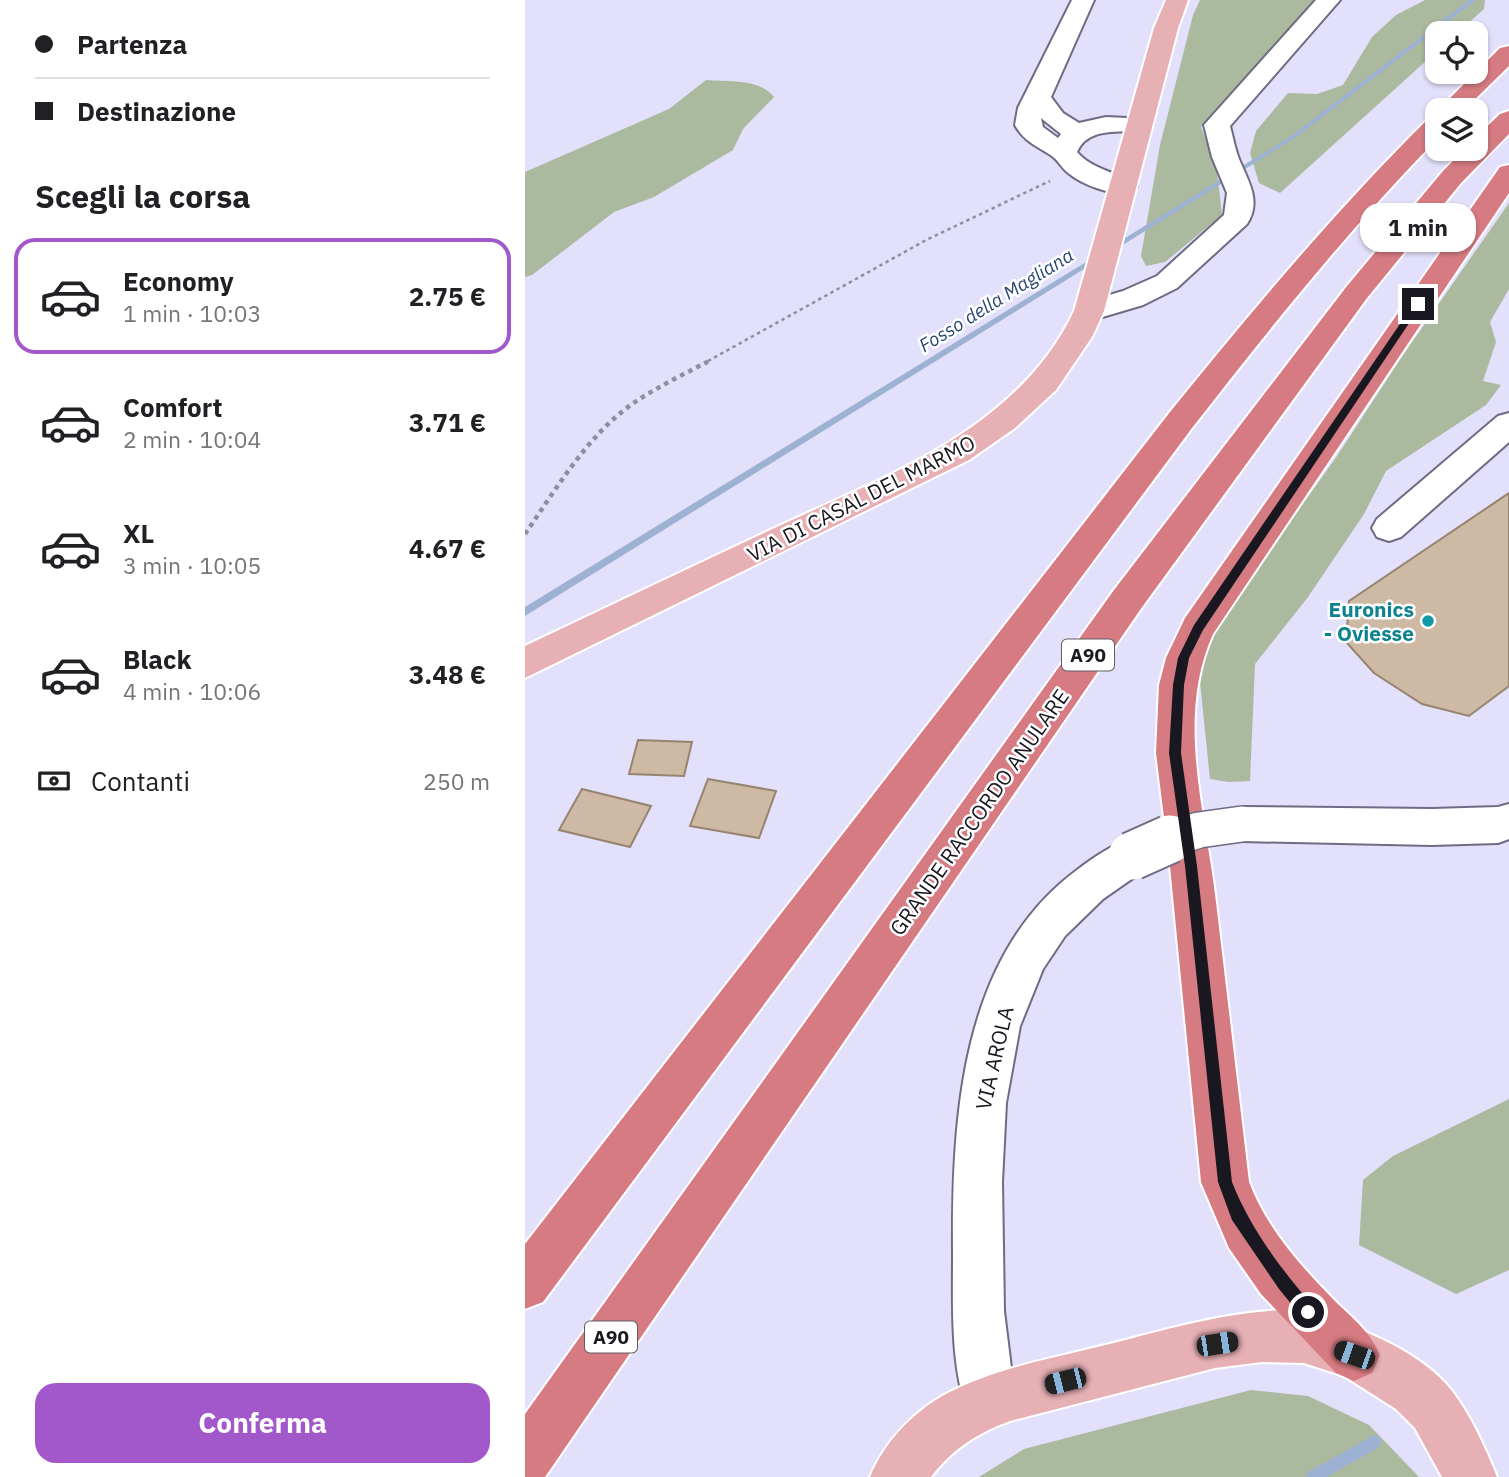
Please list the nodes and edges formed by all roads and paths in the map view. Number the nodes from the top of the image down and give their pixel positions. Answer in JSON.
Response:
{"nodes":[{"id":1,"x":1083,"y":0,"type":"edge"},
{"id":2,"x":1177,"y":0,"type":"edge"},
{"id":3,"x":1329,"y":0,"type":"edge"},
{"id":4,"x":1509,"y":53,"type":"edge"},
{"id":5,"x":1462,"y":98,"type":"edge"},
{"id":6,"x":1509,"y":119,"type":"edge"},
{"id":7,"x":1140,"y":124,"type":"junction"},
{"id":8,"x":1425,"y":136,"type":"edge"},
{"id":9,"x":1072,"y":151,"type":"junction"},
{"id":10,"x":1509,"y":173,"type":"edge"},
{"id":11,"x":1123,"y":191,"type":"junction"},
{"id":12,"x":1091,"y":305,"type":"junction"},
{"id":13,"x":1509,"y":424,"type":"edge"},
{"id":14,"x":1389,"y":528,"type":"dead end"},
{"id":15,"x":525,"y":534,"type":"edge"},
{"id":16,"x":525,"y":663,"type":"edge"},
{"id":17,"x":1509,"y":821,"type":"edge"},
{"id":18,"x":624,"y":1154,"type":"junction"},
{"id":19,"x":525,"y":1255,"type":"edge"},
{"id":20,"x":525,"y":1284,"type":"edge"},
{"id":21,"x":1354,"y":1355,"type":"junction"},
{"id":22,"x":989,"y":1401,"type":"junction"},
{"id":23,"x":1430,"y":1405,"type":"junction"},
{"id":24,"x":525,"y":1459,"type":"edge"},
{"id":25,"x":897,"y":1477,"type":"edge"},
{"id":26,"x":1470,"y":1477,"type":"edge"},
{"id":27,"x":1498,"y":1477,"type":"edge"}],
"edges":[{"from":1,"to":9,"type":"street"},
{"from":2,"to":7,"type":"main road","name":"VIA DI CASAL DEL MARMO"},
{"from":3,"to":12,"type":"street"},
{"from":4,"to":5,"type":"highway"},
{"from":6,"to":24,"type":"highway","name":"GRANDE RACCORDO ANULARE","number":"A90"},
{"from":7,"to":9,"type":"street"},
{"from":7,"to":11,"type":"main road","name":"VIA DI CASAL DEL MARMO"},
{"from":8,"to":18,"type":"highway"},
{"from":9,"to":11,"type":"street"},
{"from":9,"to":15,"type":"path"},
{"from":10,"to":21,"type":"highway"},
{"from":11,"to":12,"type":"main road","name":"VIA DI CASAL DEL MARMO"},
{"from":12,"to":16,"type":"main road","name":"VIA DI CASAL DEL MARMO"},
{"from":13,"to":14,"type":"street"},
{"from":17,"to":22,"type":"street","name":"VIA AROLA","bridge":true},
{"from":18,"to":19,"type":"highway"},
{"from":18,"to":20,"type":"highway"},
{"from":21,"to":22,"type":"main road"},
{"from":21,"to":23,"type":"main road"},
{"from":22,"to":25,"type":"main road"},
{"from":23,"to":26,"type":"main road"},
{"from":23,"to":27,"type":"street"}]}
